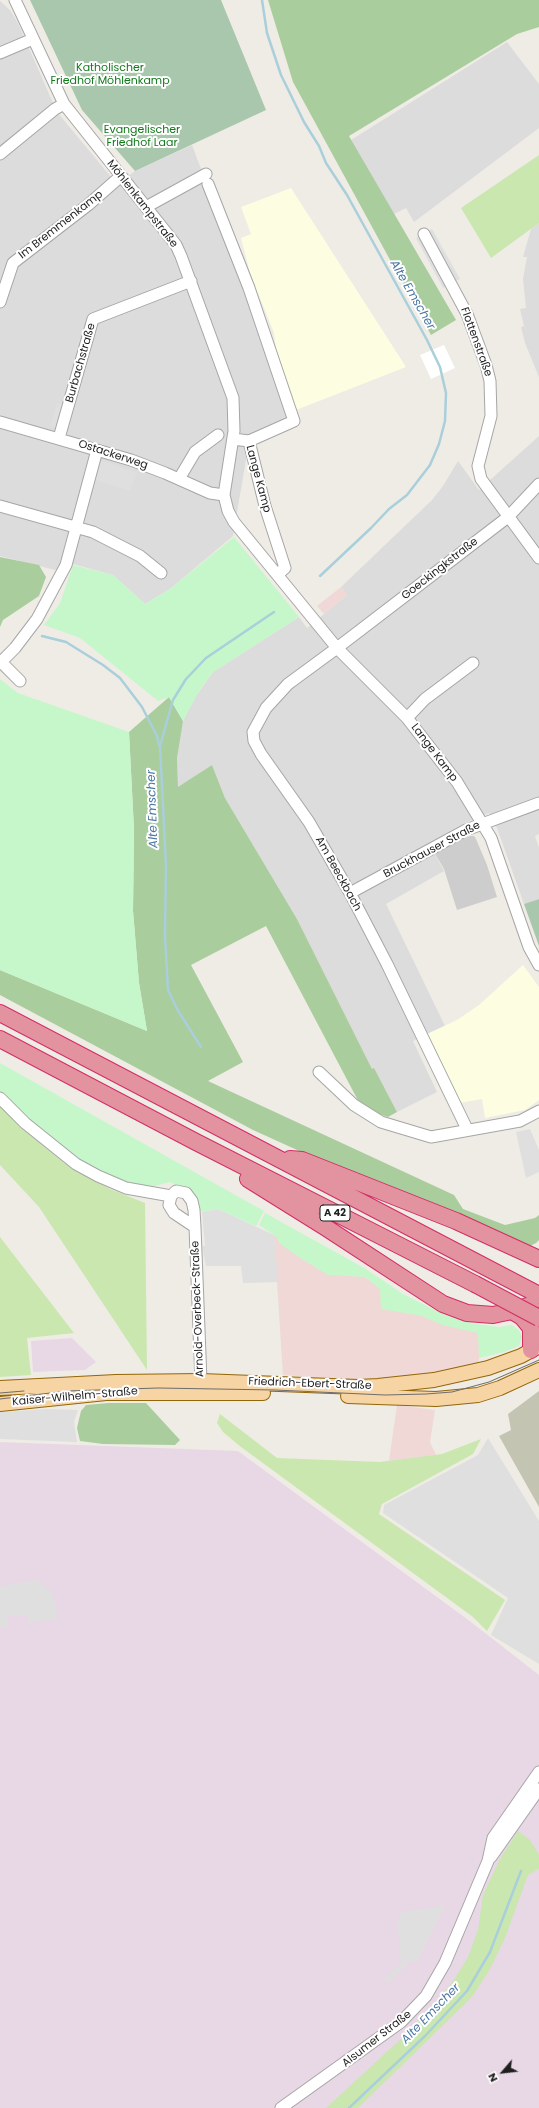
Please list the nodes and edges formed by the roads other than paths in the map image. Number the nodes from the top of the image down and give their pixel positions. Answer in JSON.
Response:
{"nodes":[{"id":1,"x":15,"y":0,"type":"edge"},
{"id":2,"x":34,"y":39,"type":"junction"},
{"id":3,"x":0,"y":53,"type":"edge"},
{"id":4,"x":64,"y":104,"type":"junction"},
{"id":5,"x":0,"y":154,"type":"edge"},
{"id":6,"x":121,"y":176,"type":"junction"},
{"id":7,"x":146,"y":207,"type":"junction"},
{"id":8,"x":424,"y":234,"type":"dead end"},
{"id":9,"x":191,"y":281,"type":"junction"},
{"id":10,"x":0,"y":302,"type":"edge"},
{"id":11,"x":0,"y":422,"type":"edge"},
{"id":12,"x":218,"y":435,"type":"dead end"},
{"id":13,"x":59,"y":438,"type":"junction"},
{"id":14,"x":233,"y":439,"type":"junction"},
{"id":15,"x":249,"y":440,"type":"junction"},
{"id":16,"x":97,"y":450,"type":"junction"},
{"id":17,"x":179,"y":479,"type":"junction"},
{"id":18,"x":539,"y":484,"type":"edge"},
{"id":19,"x":224,"y":495,"type":"junction"},
{"id":20,"x":0,"y":506,"type":"edge"},
{"id":21,"x":508,"y":517,"type":"junction"},
{"id":22,"x":77,"y":527,"type":"junction"},
{"id":23,"x":539,"y":558,"type":"edge"},
{"id":24,"x":161,"y":573,"type":"dead end"},
{"id":25,"x":278,"y":574,"type":"junction"},
{"id":26,"x":337,"y":648,"type":"junction"},
{"id":27,"x":473,"y":663,"type":"dead end"},
{"id":28,"x":20,"y":681,"type":"dead end"},
{"id":29,"x":407,"y":718,"type":"junction"},
{"id":30,"x":539,"y":803,"type":"edge"},
{"id":31,"x":483,"y":822,"type":"junction"},
{"id":32,"x":350,"y":894,"type":"junction"},
{"id":33,"x":539,"y":965,"type":"edge"},
{"id":34,"x":0,"y":1013,"type":"edge"},
{"id":35,"x":0,"y":1039,"type":"edge"},
{"id":36,"x":319,"y":1072,"type":"dead end"},
{"id":37,"x":0,"y":1098,"type":"edge"},
{"id":38,"x":539,"y":1111,"type":"edge"},
{"id":39,"x":467,"y":1130,"type":"junction"},
{"id":40,"x":196,"y":1142,"type":"junction"},
{"id":41,"x":276,"y":1158,"type":"junction"},
{"id":42,"x":170,"y":1196,"type":"junction"},
{"id":43,"x":195,"y":1227,"type":"junction"},
{"id":44,"x":539,"y":1259,"type":"edge"},
{"id":45,"x":539,"y":1295,"type":"edge"},
{"id":46,"x":539,"y":1302,"type":"edge"},
{"id":47,"x":512,"y":1311,"type":"junction"},
{"id":48,"x":539,"y":1318,"type":"edge"},
{"id":49,"x":535,"y":1348,"type":"edge"},
{"id":50,"x":539,"y":1370,"type":"edge"},
{"id":51,"x":148,"y":1386,"type":"junction"},
{"id":52,"x":201,"y":1386,"type":"junction"},
{"id":53,"x":0,"y":1388,"type":"edge"},
{"id":54,"x":0,"y":1404,"type":"edge"},
{"id":55,"x":539,"y":1772,"type":"edge"},
{"id":56,"x":539,"y":1789,"type":"edge"},
{"id":57,"x":488,"y":1861,"type":"junction"},
{"id":58,"x":281,"y":2108,"type":"edge"}],
"edges":[{"from":1,"to":2,"type":"street","name":"Möhlenkampstraße"},
{"from":2,"to":3,"type":"street"},
{"from":2,"to":4,"type":"street","name":"Möhlenkampstraße"},
{"from":4,"to":5,"type":"street"},
{"from":4,"to":6,"type":"street","name":"Möhlenkampstraße"},
{"from":6,"to":7,"type":"street","name":"Möhlenkampstraße"},
{"from":6,"to":10,"type":"street","name":"Im Bremmenkamp"},
{"from":7,"to":9,"type":"street","name":"Möhlenkampstraße"},
{"from":7,"to":15,"type":"street"},
{"from":8,"to":21,"type":"street","name":"Flottenstraße"},
{"from":9,"to":13,"type":"street","name":"Burbachstraße"},
{"from":9,"to":14,"type":"street","name":"Möhlenkampstraße"},
{"from":11,"to":13,"type":"street","name":"Ostackerweg"},
{"from":12,"to":17,"type":"street"},
{"from":13,"to":16,"type":"street","name":"Ostackerweg"},
{"from":14,"to":15,"type":"street","name":"Lange Kamp"},
{"from":14,"to":19,"type":"street","name":"Möhlenkampstraße"},
{"from":15,"to":25,"type":"street","name":"Lange Kamp"},
{"from":16,"to":17,"type":"street","name":"Ostackerweg"},
{"from":16,"to":22,"type":"street"},
{"from":17,"to":19,"type":"street","name":"Ostackerweg"},
{"from":18,"to":21,"type":"street","name":"Goeckingkstraße"},
{"from":19,"to":25,"type":"street","name":"Lange Kamp"},
{"from":20,"to":22,"type":"street"},
{"from":21,"to":23,"type":"street","name":"Flottenstraße"},
{"from":21,"to":26,"type":"street","name":"Goeckingkstraße"},
{"from":22,"to":24,"type":"street"},
{"from":22,"to":28,"type":"street"},
{"from":25,"to":26,"type":"street","name":"Lange Kamp"},
{"from":26,"to":29,"type":"street","name":"Lange Kamp"},
{"from":26,"to":32,"type":"street","name":"Am Beeckbach"},
{"from":27,"to":29,"type":"street"},
{"from":29,"to":31,"type":"street","name":"Lange Kamp"},
{"from":30,"to":31,"type":"street","name":"Bruckhauser Straße"},
{"from":31,"to":32,"type":"street","name":"Bruckhauser Straße"},
{"from":31,"to":33,"type":"street","name":"Lange Kamp"},
{"from":32,"to":39,"type":"street","name":"Am Beeckbach"},
{"from":34,"to":41,"type":"highway","number":"A 42"},
{"from":35,"to":40,"type":"highway","number":"A 42"},
{"from":36,"to":39,"type":"street"},
{"from":37,"to":42,"type":"street","name":"Arnold-Overbeck-Straße"},
{"from":38,"to":39,"type":"street"},
{"from":40,"to":47,"type":"highway"},
{"from":40,"to":48,"type":"highway","number":"A 42","bridge":true},
{"from":41,"to":44,"type":"highway"},
{"from":41,"to":45,"type":"highway","number":"A 42"},
{"from":42,"to":43,"type":"street","name":"Arnold-Overbeck-Straße"},
{"from":42,"to":43,"type":"street","name":"Arnold-Overbeck-Straße"},
{"from":43,"to":52,"type":"street","name":"Arnold-Overbeck-Straße"},
{"from":46,"to":47,"type":"highway"},
{"from":47,"to":49,"type":"highway"},
{"from":49,"to":52,"type":"main road","name":"Friedrich-Ebert-Straße"},
{"from":50,"to":52,"type":"main road","name":"Friedrich-Ebert-Straße"},
{"from":51,"to":52,"type":"main road","name":"Friedrich-Ebert-Straße"},
{"from":51,"to":53,"type":"main road","name":"Kaiser-Wilhelm-Straße"},
{"from":51,"to":54,"type":"main road","name":"Kaiser-Wilhelm-Straße"},
{"from":55,"to":57,"type":"street","name":"Alsumer Straße"},
{"from":56,"to":57,"type":"street","name":"Alsumer Straße"},
{"from":57,"to":58,"type":"street","name":"Alsumer Straße"}]}
